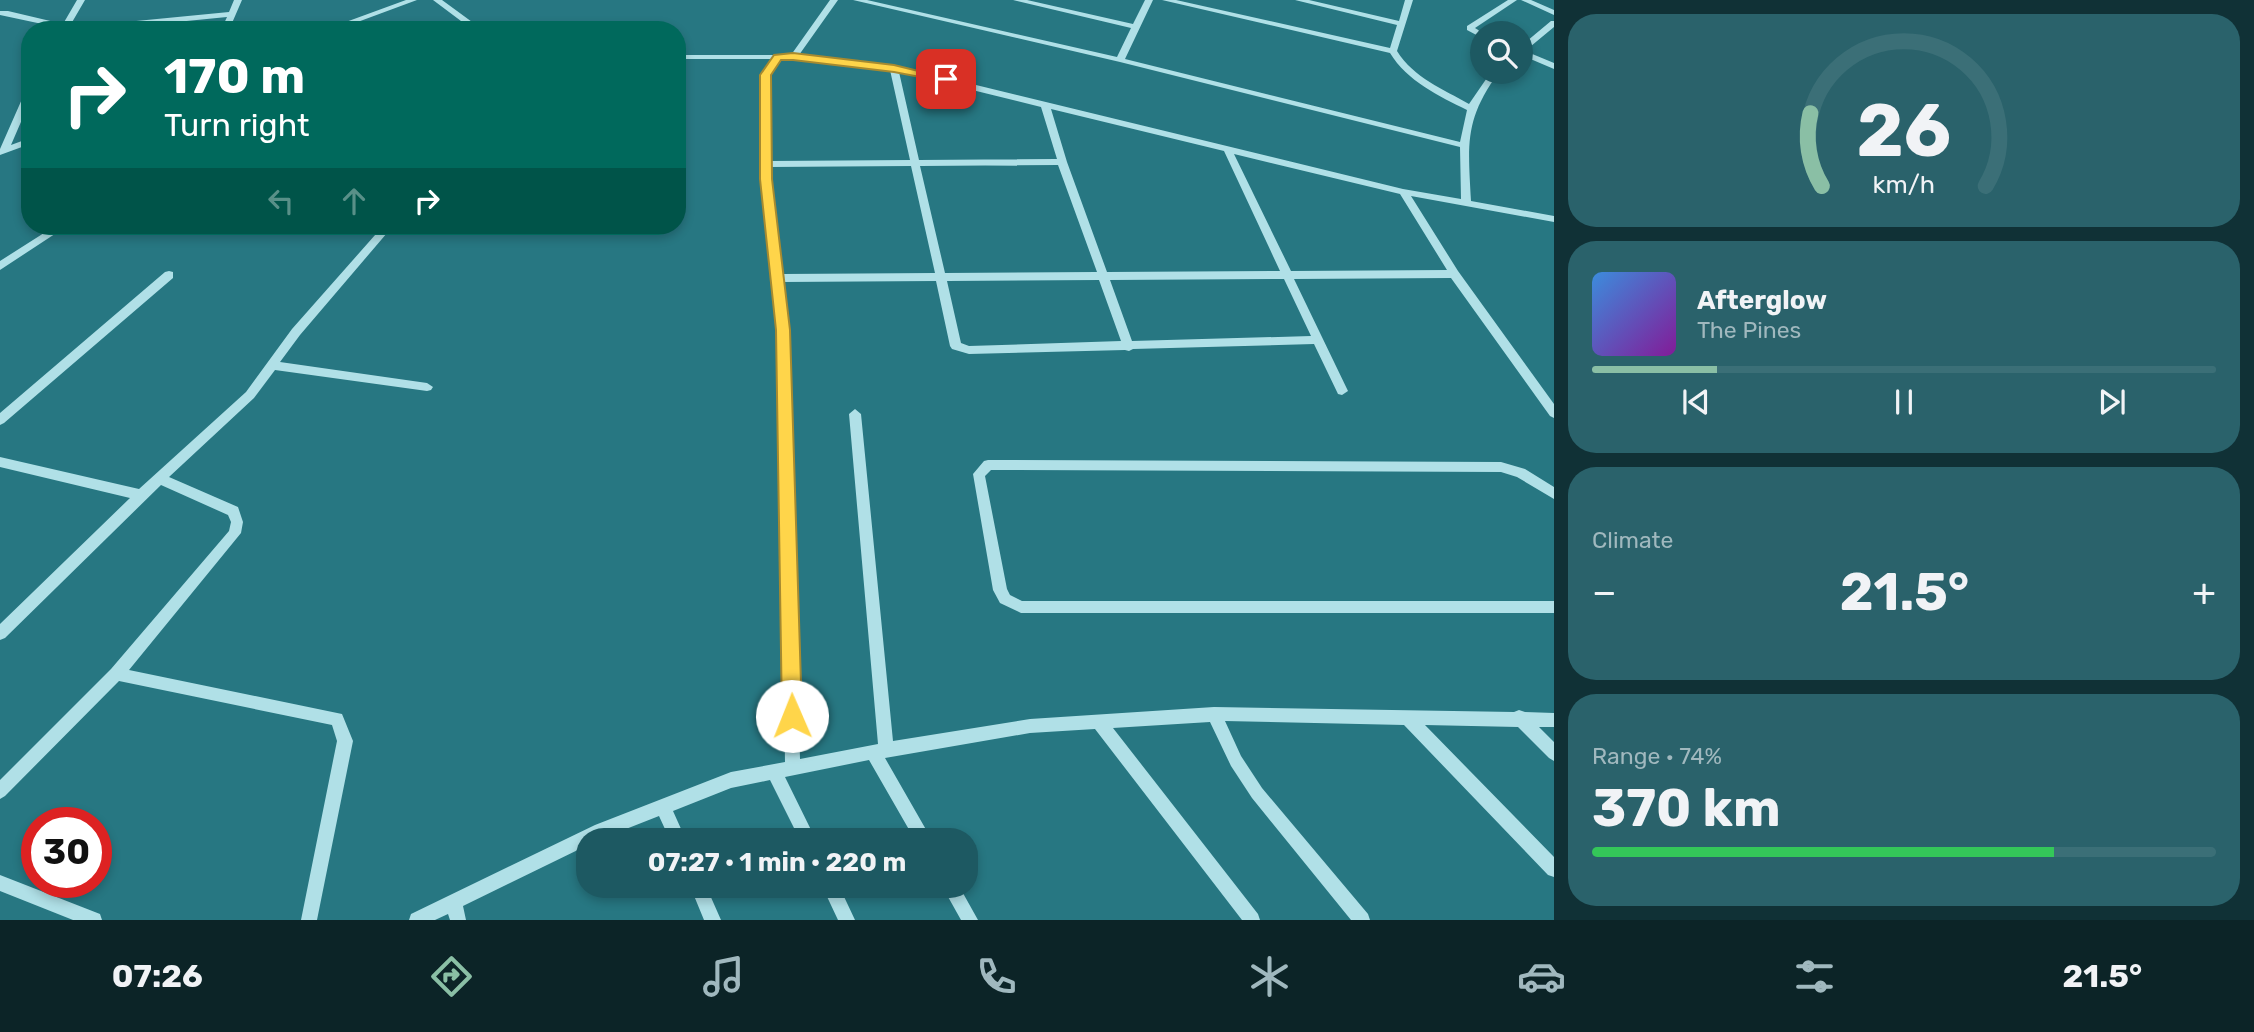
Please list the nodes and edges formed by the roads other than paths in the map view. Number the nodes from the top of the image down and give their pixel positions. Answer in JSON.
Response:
{"nodes":[{"id":1,"x":81,"y":0,"type":"edge"},
{"id":2,"x":238,"y":0,"type":"edge"},
{"id":3,"x":413,"y":0,"type":"edge"},
{"id":4,"x":437,"y":0,"type":"edge"},
{"id":5,"x":834,"y":0,"type":"edge"},
{"id":6,"x":857,"y":0,"type":"edge"},
{"id":7,"x":1017,"y":0,"type":"edge"},
{"id":8,"x":1149,"y":0,"type":"edge"},
{"id":9,"x":1166,"y":0,"type":"edge"},
{"id":10,"x":1299,"y":0,"type":"edge"},
{"id":11,"x":1409,"y":0,"type":"edge"},
{"id":12,"x":1513,"y":0,"type":"edge"},
{"id":13,"x":1525,"y":0,"type":"edge"},
{"id":14,"x":0,"y":13,"type":"edge"},
{"id":15,"x":1554,"y":13,"type":"edge"},
{"id":16,"x":230,"y":14,"type":"junction"},
{"id":17,"x":33,"y":21,"type":"edge"},
{"id":18,"x":69,"y":21,"type":"edge"},
{"id":19,"x":148,"y":21,"type":"edge"},
{"id":20,"x":228,"y":21,"type":"edge"},
{"id":21,"x":354,"y":21,"type":"edge"},
{"id":22,"x":465,"y":21,"type":"edge"},
{"id":23,"x":1483,"y":21,"type":"edge"},
{"id":24,"x":1399,"y":23,"type":"junction"},
{"id":25,"x":1554,"y":23,"type":"edge"},
{"id":26,"x":1136,"y":27,"type":"junction"},
{"id":27,"x":1533,"y":41,"type":"edge"},
{"id":28,"x":1392,"y":51,"type":"junction"},
{"id":29,"x":1533,"y":56,"type":"edge"},
{"id":30,"x":686,"y":57,"type":"edge"},
{"id":31,"x":778,"y":57,"type":"junction"},
{"id":32,"x":793,"y":57,"type":"junction"},
{"id":33,"x":1120,"y":60,"type":"junction"},
{"id":34,"x":1554,"y":66,"type":"edge"},
{"id":35,"x":894,"y":68,"type":"junction"},
{"id":36,"x":1486,"y":84,"type":"edge"},
{"id":37,"x":1045,"y":104,"type":"junction"},
{"id":38,"x":1469,"y":108,"type":"junction"},
{"id":39,"x":21,"y":110,"type":"edge"},
{"id":40,"x":21,"y":145,"type":"edge"},
{"id":41,"x":1463,"y":145,"type":"junction"},
{"id":42,"x":1228,"y":150,"type":"junction"},
{"id":43,"x":2,"y":152,"type":"edge"},
{"id":44,"x":1062,"y":162,"type":"junction"},
{"id":45,"x":766,"y":164,"type":"junction"},
{"id":46,"x":915,"y":165,"type":"junction"},
{"id":47,"x":1403,"y":192,"type":"junction"},
{"id":48,"x":1466,"y":203,"type":"junction"},
{"id":49,"x":1554,"y":219,"type":"edge"},
{"id":50,"x":48,"y":235,"type":"edge"},
{"id":51,"x":380,"y":235,"type":"edge"},
{"id":52,"x":0,"y":267,"type":"edge"},
{"id":53,"x":1285,"y":274,"type":"junction"},
{"id":54,"x":1454,"y":274,"type":"junction"},
{"id":55,"x":169,"y":275,"type":"dead end"},
{"id":56,"x":1105,"y":276,"type":"junction"},
{"id":57,"x":777,"y":278,"type":"junction"},
{"id":58,"x":942,"y":279,"type":"junction"},
{"id":59,"x":1317,"y":340,"type":"junction"},
{"id":60,"x":1129,"y":347,"type":"junction"},
{"id":61,"x":271,"y":365,"type":"junction"},
{"id":62,"x":427,"y":387,"type":"dead end"},
{"id":63,"x":1342,"y":391,"type":"dead end"},
{"id":64,"x":1554,"y":413,"type":"edge"},
{"id":65,"x":855,"y":414,"type":"dead end"},
{"id":66,"x":0,"y":420,"type":"edge"},
{"id":67,"x":0,"y":462,"type":"edge"},
{"id":68,"x":159,"y":479,"type":"junction"},
{"id":69,"x":1553,"y":493,"type":"edge"},
{"id":70,"x":141,"y":495,"type":"junction"},
{"id":71,"x":1554,"y":607,"type":"edge"},
{"id":72,"x":0,"y":633,"type":"edge"},
{"id":73,"x":116,"y":674,"type":"junction"},
{"id":74,"x":1214,"y":714,"type":"junction"},
{"id":75,"x":1406,"y":716,"type":"junction"},
{"id":76,"x":1518,"y":718,"type":"junction"},
{"id":77,"x":1554,"y":720,"type":"edge"},
{"id":78,"x":1100,"y":722,"type":"junction"},
{"id":79,"x":880,"y":751,"type":"junction"},
{"id":80,"x":1554,"y":753,"type":"edge"},
{"id":81,"x":793,"y":767,"type":"junction"},
{"id":82,"x":774,"y":771,"type":"junction"},
{"id":83,"x":0,"y":791,"type":"edge"},
{"id":84,"x":663,"y":807,"type":"junction"},
{"id":85,"x":673,"y":828,"type":"edge"},
{"id":86,"x":802,"y":828,"type":"edge"},
{"id":87,"x":918,"y":828,"type":"edge"},
{"id":88,"x":1554,"y":869,"type":"edge"},
{"id":89,"x":0,"y":883,"type":"edge"},
{"id":90,"x":703,"y":898,"type":"edge"},
{"id":91,"x":836,"y":898,"type":"edge"},
{"id":92,"x":957,"y":898,"type":"edge"},
{"id":93,"x":453,"y":902,"type":"junction"},
{"id":94,"x":94,"y":920,"type":"edge"},
{"id":95,"x":310,"y":920,"type":"edge"},
{"id":96,"x":416,"y":920,"type":"edge"},
{"id":97,"x":457,"y":920,"type":"edge"},
{"id":98,"x":713,"y":920,"type":"edge"},
{"id":99,"x":846,"y":920,"type":"edge"},
{"id":100,"x":970,"y":920,"type":"edge"},
{"id":101,"x":1252,"y":920,"type":"edge"},
{"id":102,"x":1362,"y":920,"type":"edge"}],
"edges":[{"from":1,"to":18,"type":"street"},
{"from":2,"to":16,"type":"street"},
{"from":3,"to":21,"type":"street"},
{"from":4,"to":22,"type":"street"},
{"from":5,"to":32,"type":"street"},
{"from":6,"to":33,"type":"street"},
{"from":7,"to":26,"type":"street"},
{"from":8,"to":26,"type":"street"},
{"from":9,"to":28,"type":"street"},
{"from":10,"to":24,"type":"street"},
{"from":11,"to":24,"type":"street"},
{"from":12,"to":23,"type":"street"},
{"from":13,"to":15,"type":"street"},
{"from":14,"to":17,"type":"street"},
{"from":16,"to":19,"type":"street"},
{"from":16,"to":20,"type":"street"},
{"from":24,"to":28,"type":"street"},
{"from":25,"to":27,"type":"street"},
{"from":26,"to":33,"type":"street"},
{"from":28,"to":38,"type":"street"},
{"from":29,"to":34,"type":"street"},
{"from":30,"to":31,"type":"street"},
{"from":31,"to":32,"type":"street"},
{"from":31,"to":45,"type":"street"},
{"from":32,"to":35,"type":"street"},
{"from":33,"to":41,"type":"street"},
{"from":35,"to":37,"type":"street"},
{"from":35,"to":46,"type":"street"},
{"from":36,"to":38,"type":"street"},
{"from":37,"to":42,"type":"street"},
{"from":37,"to":44,"type":"street"},
{"from":38,"to":41,"type":"street"},
{"from":39,"to":43,"type":"street"},
{"from":40,"to":43,"type":"street"},
{"from":41,"to":48,"type":"street"},
{"from":42,"to":47,"type":"street"},
{"from":42,"to":53,"type":"street"},
{"from":44,"to":46,"type":"street"},
{"from":44,"to":56,"type":"street"},
{"from":45,"to":46,"type":"street"},
{"from":45,"to":57,"type":"street"},
{"from":46,"to":58,"type":"street"},
{"from":47,"to":48,"type":"street"},
{"from":47,"to":54,"type":"street"},
{"from":48,"to":49,"type":"street"},
{"from":50,"to":52,"type":"street"},
{"from":51,"to":61,"type":"street"},
{"from":53,"to":54,"type":"street"},
{"from":53,"to":56,"type":"street"},
{"from":53,"to":59,"type":"street"},
{"from":54,"to":64,"type":"street"},
{"from":55,"to":66,"type":"street"},
{"from":56,"to":58,"type":"street"},
{"from":56,"to":60,"type":"street"},
{"from":57,"to":58,"type":"street"},
{"from":57,"to":81,"type":"street"},
{"from":58,"to":60,"type":"street"},
{"from":59,"to":60,"type":"street"},
{"from":59,"to":63,"type":"street"},
{"from":61,"to":62,"type":"street"},
{"from":61,"to":68,"type":"street"},
{"from":65,"to":79,"type":"street"},
{"from":67,"to":70,"type":"street"},
{"from":68,"to":70,"type":"street"},
{"from":68,"to":73,"type":"street"},
{"from":69,"to":71,"type":"street"},
{"from":70,"to":72,"type":"street"},
{"from":73,"to":83,"type":"street"},
{"from":73,"to":95,"type":"street"},
{"from":74,"to":75,"type":"street"},
{"from":74,"to":78,"type":"street"},
{"from":74,"to":102,"type":"street"},
{"from":75,"to":76,"type":"street"},
{"from":75,"to":88,"type":"street"},
{"from":76,"to":77,"type":"street"},
{"from":76,"to":80,"type":"street"},
{"from":78,"to":79,"type":"street"},
{"from":78,"to":101,"type":"street"},
{"from":79,"to":81,"type":"street"},
{"from":79,"to":87,"type":"street"},
{"from":81,"to":82,"type":"street"},
{"from":82,"to":84,"type":"street"},
{"from":82,"to":86,"type":"street"},
{"from":84,"to":85,"type":"street"},
{"from":84,"to":93,"type":"street"},
{"from":89,"to":94,"type":"street"},
{"from":90,"to":98,"type":"street"},
{"from":91,"to":99,"type":"street"},
{"from":92,"to":100,"type":"street"},
{"from":93,"to":96,"type":"street"},
{"from":93,"to":97,"type":"street"}]}
